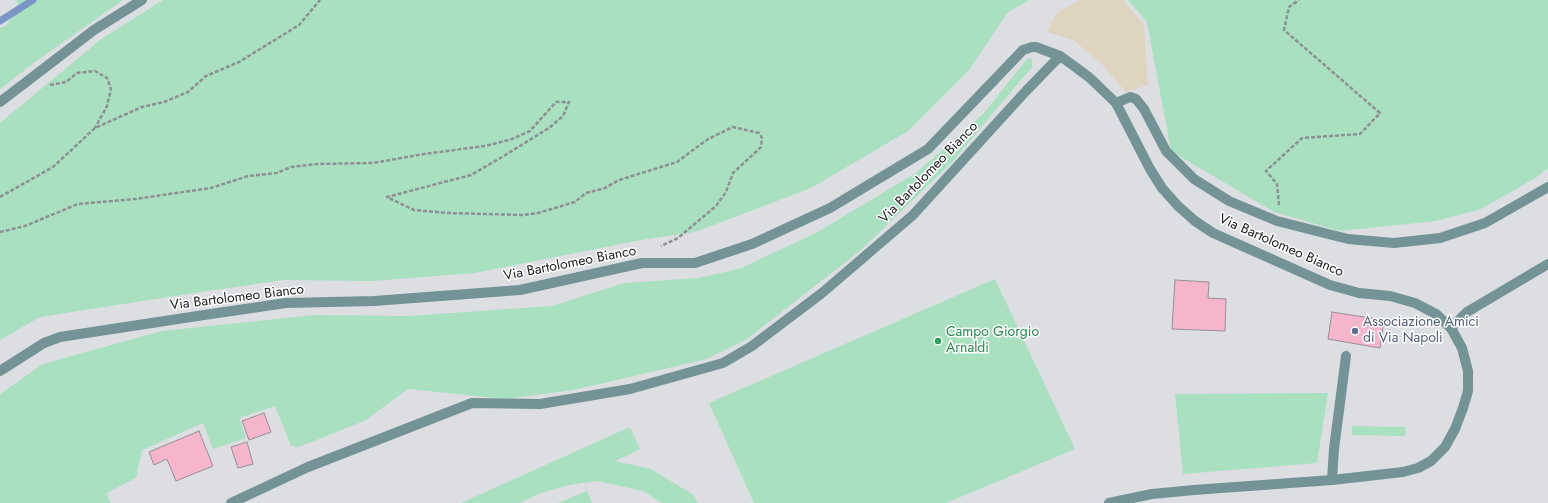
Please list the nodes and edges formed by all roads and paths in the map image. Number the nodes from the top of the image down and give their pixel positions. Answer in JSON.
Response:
{"nodes":[{"id":1,"x":142,"y":0,"type":"edge"},
{"id":2,"x":320,"y":0,"type":"edge"},
{"id":3,"x":1299,"y":0,"type":"edge"},
{"id":4,"x":1060,"y":56,"type":"junction"},
{"id":5,"x":47,"y":86,"type":"dead end"},
{"id":6,"x":0,"y":102,"type":"edge"},
{"id":7,"x":1116,"y":103,"type":"junction"},
{"id":8,"x":95,"y":128,"type":"junction"},
{"id":9,"x":1548,"y":187,"type":"edge"},
{"id":10,"x":0,"y":197,"type":"edge"},
{"id":11,"x":1277,"y":221,"type":"junction"},
{"id":12,"x":0,"y":232,"type":"edge"},
{"id":13,"x":659,"y":246,"type":"dead end"},
{"id":14,"x":1548,"y":264,"type":"edge"},
{"id":15,"x":1451,"y":328,"type":"junction"},
{"id":16,"x":1346,"y":356,"type":"dead end"},
{"id":17,"x":0,"y":370,"type":"edge"},
{"id":18,"x":1332,"y":480,"type":"junction"},
{"id":19,"x":231,"y":503,"type":"edge"},
{"id":20,"x":1109,"y":503,"type":"edge"}],
"edges":[{"from":1,"to":6,"type":"street"},
{"from":2,"to":8,"type":"path"},
{"from":3,"to":11,"type":"path"},
{"from":4,"to":7,"type":"street","name":"Via Bartolomeo Bianco"},
{"from":4,"to":17,"type":"street","name":"Via Bartolomeo Bianco"},
{"from":4,"to":19,"type":"street","name":"Via Bartolomeo Bianco"},
{"from":5,"to":8,"type":"path"},
{"from":7,"to":11,"type":"street"},
{"from":7,"to":15,"type":"street","name":"Via Bartolomeo Bianco"},
{"from":8,"to":10,"type":"path"},
{"from":9,"to":11,"type":"street"},
{"from":12,"to":13,"type":"path"},
{"from":14,"to":15,"type":"street"},
{"from":15,"to":18,"type":"street","name":"Via Bartolomeo Bianco"},
{"from":16,"to":18,"type":"street"},
{"from":18,"to":20,"type":"street","name":"Via Bartolomeo Bianco"}]}
